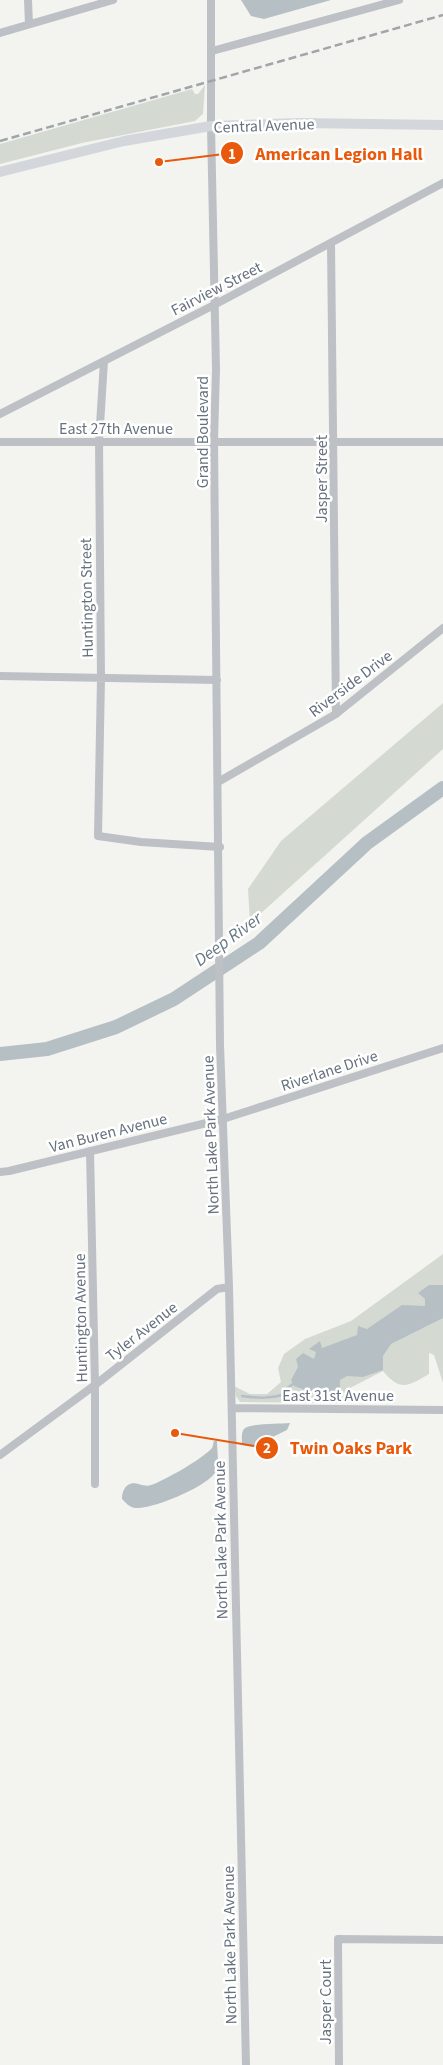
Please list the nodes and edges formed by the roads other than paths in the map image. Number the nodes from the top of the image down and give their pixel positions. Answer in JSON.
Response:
{"nodes":[{"id":1,"x":28,"y":0,"type":"edge"},
{"id":2,"x":113,"y":0,"type":"edge"},
{"id":3,"x":211,"y":0,"type":"edge"},
{"id":4,"x":399,"y":0,"type":"edge"},
{"id":5,"x":29,"y":24,"type":"junction"},
{"id":6,"x":0,"y":33,"type":"edge"},
{"id":7,"x":212,"y":51,"type":"junction"},
{"id":8,"x":443,"y":125,"type":"edge"},
{"id":9,"x":211,"y":126,"type":"junction"},
{"id":10,"x":0,"y":172,"type":"edge"},
{"id":11,"x":443,"y":183,"type":"edge"},
{"id":12,"x":331,"y":243,"type":"junction"},
{"id":13,"x":214,"y":305,"type":"junction"},
{"id":14,"x":104,"y":360,"type":"junction"},
{"id":15,"x":0,"y":414,"type":"edge"},
{"id":16,"x":99,"y":441,"type":"junction"},
{"id":17,"x":214,"y":441,"type":"junction"},
{"id":18,"x":0,"y":442,"type":"edge"},
{"id":19,"x":334,"y":442,"type":"junction"},
{"id":20,"x":443,"y":442,"type":"edge"},
{"id":21,"x":443,"y":628,"type":"edge"},
{"id":22,"x":0,"y":676,"type":"edge"},
{"id":23,"x":101,"y":678,"type":"junction"},
{"id":24,"x":217,"y":680,"type":"junction"},
{"id":25,"x":336,"y":714,"type":"junction"},
{"id":26,"x":218,"y":782,"type":"junction"},
{"id":27,"x":220,"y":847,"type":"junction"},
{"id":28,"x":218,"y":865,"type":"joint"},
{"id":29,"x":443,"y":1048,"type":"edge"},
{"id":30,"x":223,"y":1118,"type":"junction"},
{"id":31,"x":90,"y":1151,"type":"junction"},
{"id":32,"x":0,"y":1172,"type":"edge"},
{"id":33,"x":230,"y":1287,"type":"junction"},
{"id":34,"x":95,"y":1384,"type":"junction"},
{"id":35,"x":232,"y":1408,"type":"junction"},
{"id":36,"x":443,"y":1410,"type":"edge"},
{"id":37,"x":0,"y":1455,"type":"edge"},
{"id":38,"x":95,"y":1484,"type":"dead end"},
{"id":39,"x":443,"y":1940,"type":"edge"},
{"id":40,"x":246,"y":2065,"type":"edge"},
{"id":41,"x":339,"y":2065,"type":"edge"}],
"edges":[{"from":1,"to":5,"type":"street"},
{"from":2,"to":5,"type":"street"},
{"from":3,"to":7,"type":"street","name":"Grand Boulevard"},
{"from":4,"to":7,"type":"street"},
{"from":5,"to":6,"type":"street"},
{"from":7,"to":9,"type":"street","name":"Grand Boulevard"},
{"from":8,"to":9,"type":"main road","name":"Central Avenue"},
{"from":9,"to":10,"type":"main road","name":"Central Avenue"},
{"from":9,"to":13,"type":"street","name":"Grand Boulevard"},
{"from":11,"to":12,"type":"street","name":"Fairview Street"},
{"from":12,"to":13,"type":"street","name":"Fairview Street"},
{"from":12,"to":19,"type":"street","name":"Jasper Street"},
{"from":13,"to":14,"type":"street","name":"Fairview Street"},
{"from":13,"to":17,"type":"street","name":"Grand Boulevard"},
{"from":14,"to":15,"type":"street","name":"Fairview Street"},
{"from":14,"to":16,"type":"street","name":"Huntington Street"},
{"from":16,"to":17,"type":"street","name":"East 27th Avenue"},
{"from":16,"to":18,"type":"street","name":"East 27th Avenue"},
{"from":16,"to":23,"type":"street","name":"Huntington Street"},
{"from":17,"to":19,"type":"street","name":"East 27th Avenue"},
{"from":17,"to":24,"type":"street","name":"Grand Boulevard"},
{"from":19,"to":20,"type":"street","name":"East 27th Avenue"},
{"from":19,"to":25,"type":"street","name":"Jasper Street"},
{"from":21,"to":25,"type":"street","name":"Riverside Drive"},
{"from":22,"to":23,"type":"street"},
{"from":23,"to":24,"type":"street"},
{"from":23,"to":27,"type":"street","name":"Huntington Street"},
{"from":24,"to":26,"type":"street","name":"Grand Boulevard"},
{"from":25,"to":26,"type":"street","name":"Riverside Drive"},
{"from":26,"to":27,"type":"street","name":"Grand Boulevard"},
{"from":27,"to":28,"type":"street","name":"Grand Boulevard"},
{"from":28,"to":30,"type":"street","name":"North Lake Park Avenue"},
{"from":29,"to":30,"type":"street","name":"Riverlane Drive"},
{"from":30,"to":31,"type":"street","name":"Van Buren Avenue"},
{"from":30,"to":33,"type":"street","name":"North Lake Park Avenue"},
{"from":31,"to":32,"type":"street","name":"Van Buren Avenue"},
{"from":31,"to":34,"type":"street","name":"Huntington Avenue"},
{"from":33,"to":34,"type":"street","name":"Tyler Avenue"},
{"from":33,"to":35,"type":"street","name":"North Lake Park Avenue"},
{"from":34,"to":37,"type":"street","name":"Tyler Avenue"},
{"from":34,"to":38,"type":"street","name":"Huntington Avenue"},
{"from":35,"to":36,"type":"street","name":"East 31st Avenue"},
{"from":35,"to":40,"type":"street","name":"North Lake Park Avenue"},
{"from":39,"to":41,"type":"street","name":"Jasper Court"}]}
